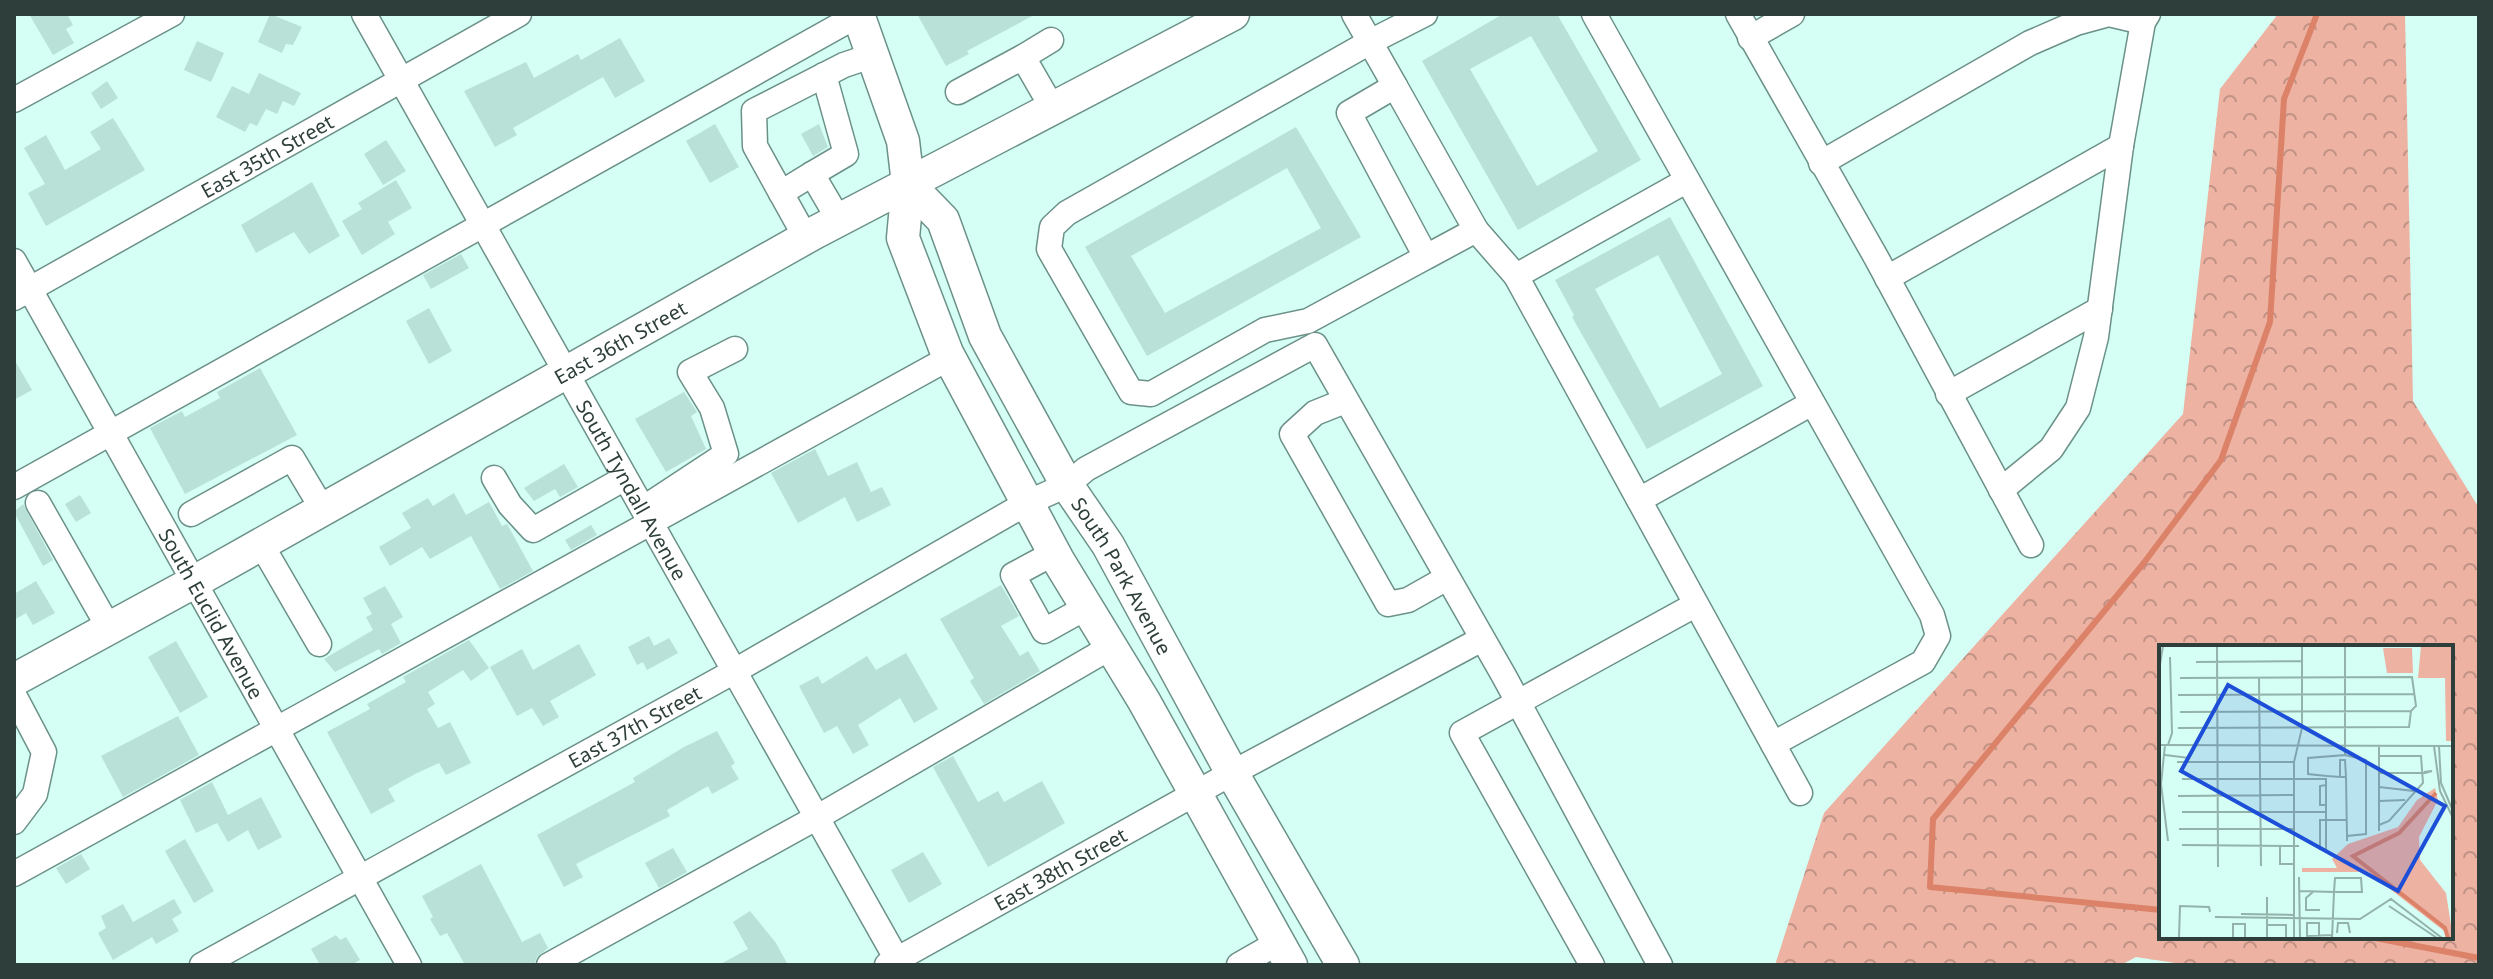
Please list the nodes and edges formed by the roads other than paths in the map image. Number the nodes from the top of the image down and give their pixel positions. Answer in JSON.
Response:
{"nodes":[{"id":1,"x":172,"y":14,"type":"edge"},
{"id":2,"x":364,"y":14,"type":"edge"},
{"id":3,"x":519,"y":14,"type":"edge"},
{"id":4,"x":859,"y":14,"type":"edge"},
{"id":5,"x":1354,"y":14,"type":"edge"},
{"id":6,"x":1425,"y":14,"type":"edge"},
{"id":7,"x":1594,"y":14,"type":"edge"},
{"id":8,"x":1738,"y":14,"type":"edge"},
{"id":9,"x":1792,"y":14,"type":"edge"},
{"id":10,"x":1223,"y":16,"type":"edge"},
{"id":11,"x":2146,"y":18,"type":"edge"},
{"id":12,"x":1750,"y":38,"type":"junction"},
{"id":13,"x":1051,"y":40,"type":"dead end"},
{"id":14,"x":1370,"y":42,"type":"junction"},
{"id":15,"x":874,"y":55,"type":"junction"},
{"id":16,"x":1023,"y":57,"type":"junction"},
{"id":17,"x":824,"y":75,"type":"junction"},
{"id":18,"x":401,"y":80,"type":"junction"},
{"id":19,"x":1395,"y":86,"type":"junction"},
{"id":20,"x":958,"y":92,"type":"dead end"},
{"id":21,"x":14,"y":100,"type":"edge"},
{"id":22,"x":1053,"y":109,"type":"junction"},
{"id":23,"x":2121,"y":146,"type":"junction"},
{"id":24,"x":1821,"y":163,"type":"junction"},
{"id":25,"x":812,"y":174,"type":"junction"},
{"id":26,"x":1686,"y":181,"type":"junction"},
{"id":27,"x":908,"y":184,"type":"junction"},
{"id":28,"x":781,"y":193,"type":"junction"},
{"id":29,"x":839,"y":220,"type":"junction"},
{"id":30,"x":482,"y":224,"type":"junction"},
{"id":31,"x":1476,"y":230,"type":"junction"},
{"id":32,"x":806,"y":238,"type":"junction"},
{"id":33,"x":1426,"y":257,"type":"junction"},
{"id":34,"x":14,"y":261,"type":"edge"},
{"id":35,"x":1516,"y":276,"type":"junction"},
{"id":36,"x":1887,"y":278,"type":"junction"},
{"id":37,"x":22,"y":294,"type":"edge"},
{"id":38,"x":2100,"y":309,"type":"junction"},
{"id":39,"x":1308,"y":321,"type":"junction"},
{"id":40,"x":1315,"y":345,"type":"junction"},
{"id":41,"x":735,"y":349,"type":"dead end"},
{"id":42,"x":949,"y":358,"type":"junction"},
{"id":43,"x":567,"y":373,"type":"junction"},
{"id":44,"x":1948,"y":394,"type":"junction"},
{"id":45,"x":1345,"y":401,"type":"junction"},
{"id":46,"x":1812,"y":403,"type":"junction"},
{"id":47,"x":111,"y":433,"type":"junction"},
{"id":48,"x":494,"y":478,"type":"dead end"},
{"id":49,"x":625,"y":478,"type":"junction"},
{"id":50,"x":1067,"y":485,"type":"junction"},
{"id":51,"x":14,"y":487,"type":"edge"},
{"id":52,"x":2001,"y":490,"type":"junction"},
{"id":53,"x":1639,"y":500,"type":"junction"},
{"id":54,"x":38,"y":503,"type":"dead end"},
{"id":55,"x":1027,"y":503,"type":"junction"},
{"id":56,"x":323,"y":510,"type":"junction"},
{"id":57,"x":191,"y":514,"type":"dead end"},
{"id":58,"x":646,"y":516,"type":"junction"},
{"id":59,"x":261,"y":544,"type":"junction"},
{"id":60,"x":2031,"y":545,"type":"dead end"},
{"id":61,"x":1054,"y":553,"type":"junction"},
{"id":62,"x":1447,"y":578,"type":"junction"},
{"id":63,"x":194,"y":582,"type":"junction"},
{"id":64,"x":1695,"y":605,"type":"junction"},
{"id":65,"x":1087,"y":607,"type":"junction"},
{"id":66,"x":109,"y":628,"type":"junction"},
{"id":67,"x":1482,"y":639,"type":"junction"},
{"id":68,"x":319,"y":644,"type":"dead end"},
{"id":69,"x":1111,"y":647,"type":"junction"},
{"id":70,"x":733,"y":672,"type":"junction"},
{"id":71,"x":14,"y":680,"type":"edge"},
{"id":72,"x":14,"y":695,"type":"edge"},
{"id":73,"x":1518,"y":702,"type":"junction"},
{"id":74,"x":277,"y":729,"type":"junction"},
{"id":75,"x":1773,"y":744,"type":"junction"},
{"id":76,"x":1232,"y":773,"type":"junction"},
{"id":77,"x":1196,"y":793,"type":"junction"},
{"id":78,"x":1800,"y":793,"type":"dead end"},
{"id":79,"x":816,"y":818,"type":"junction"},
{"id":80,"x":14,"y":822,"type":"edge"},
{"id":81,"x":14,"y":874,"type":"edge"},
{"id":82,"x":360,"y":877,"type":"junction"},
{"id":83,"x":1285,"y":953,"type":"edge"},
{"id":84,"x":895,"y":963,"type":"edge"},
{"id":85,"x":202,"y":965,"type":"edge"},
{"id":86,"x":409,"y":965,"type":"edge"},
{"id":87,"x":549,"y":965,"type":"edge"},
{"id":88,"x":1239,"y":965,"type":"edge"},
{"id":89,"x":1343,"y":965,"type":"edge"},
{"id":90,"x":1592,"y":965,"type":"edge"},
{"id":91,"x":1660,"y":965,"type":"edge"}],
"edges":[{"from":1,"to":21,"type":"street"},
{"from":2,"to":18,"type":"street","name":"South Tyndall Avenue"},
{"from":3,"to":18,"type":"street","name":"East 35th Street"},
{"from":4,"to":15,"type":"main road"},
{"from":4,"to":30,"type":"street"},
{"from":5,"to":14,"type":"street"},
{"from":6,"to":14,"type":"street"},
{"from":7,"to":26,"type":"street"},
{"from":8,"to":12,"type":"street"},
{"from":9,"to":12,"type":"street"},
{"from":10,"to":22,"type":"main road","name":"East 36th Street"},
{"from":11,"to":23,"type":"street"},
{"from":11,"to":24,"type":"street"},
{"from":12,"to":24,"type":"street"},
{"from":13,"to":16,"type":"street"},
{"from":14,"to":19,"type":"street"},
{"from":14,"to":39,"type":"street"},
{"from":15,"to":17,"type":"street"},
{"from":15,"to":27,"type":"main road"},
{"from":16,"to":20,"type":"street"},
{"from":16,"to":22,"type":"street"},
{"from":17,"to":25,"type":"street"},
{"from":17,"to":28,"type":"street"},
{"from":18,"to":30,"type":"street","name":"South Tyndall Avenue"},
{"from":18,"to":37,"type":"street","name":"East 35th Street"},
{"from":19,"to":31,"type":"street"},
{"from":19,"to":33,"type":"street"},
{"from":22,"to":27,"type":"main road","name":"East 36th Street"},
{"from":23,"to":36,"type":"street"},
{"from":23,"to":38,"type":"street"},
{"from":24,"to":36,"type":"street"},
{"from":25,"to":28,"type":"street"},
{"from":25,"to":29,"type":"street"},
{"from":26,"to":35,"type":"street"},
{"from":26,"to":46,"type":"street"},
{"from":27,"to":29,"type":"main road","name":"East 36th Street"},
{"from":27,"to":42,"type":"main road"},
{"from":27,"to":50,"type":"main road","name":"South Park Avenue"},
{"from":28,"to":32,"type":"street"},
{"from":29,"to":32,"type":"main road","name":"East 36th Street"},
{"from":30,"to":43,"type":"street","name":"South Tyndall Avenue"},
{"from":30,"to":47,"type":"street"},
{"from":31,"to":33,"type":"street"},
{"from":31,"to":35,"type":"street"},
{"from":32,"to":43,"type":"main road","name":"East 36th Street"},
{"from":33,"to":39,"type":"street"},
{"from":34,"to":37,"type":"street","name":"South Euclid Avenue"},
{"from":35,"to":53,"type":"street"},
{"from":36,"to":44,"type":"street"},
{"from":37,"to":47,"type":"street","name":"South Euclid Avenue"},
{"from":38,"to":44,"type":"street"},
{"from":38,"to":52,"type":"street"},
{"from":39,"to":40,"type":"street"},
{"from":40,"to":45,"type":"street"},
{"from":40,"to":50,"type":"street","name":"East 37th Street"},
{"from":41,"to":58,"type":"street"},
{"from":42,"to":55,"type":"main road"},
{"from":42,"to":58,"type":"street"},
{"from":43,"to":49,"type":"street","name":"South Tyndall Avenue"},
{"from":43,"to":56,"type":"main road","name":"East 36th Street"},
{"from":44,"to":52,"type":"street"},
{"from":45,"to":62,"type":"street"},
{"from":45,"to":62,"type":"street"},
{"from":46,"to":53,"type":"street"},
{"from":46,"to":75,"type":"street"},
{"from":47,"to":51,"type":"street"},
{"from":47,"to":63,"type":"street","name":"South Euclid Avenue"},
{"from":48,"to":49,"type":"street"},
{"from":49,"to":58,"type":"street","name":"South Tyndall Avenue"},
{"from":50,"to":55,"type":"street","name":"East 37th Street"},
{"from":50,"to":76,"type":"main road","name":"South Park Avenue"},
{"from":52,"to":60,"type":"street"},
{"from":53,"to":64,"type":"street"},
{"from":54,"to":66,"type":"street"},
{"from":55,"to":61,"type":"main road"},
{"from":55,"to":70,"type":"street","name":"East 37th Street"},
{"from":56,"to":57,"type":"street"},
{"from":56,"to":59,"type":"main road","name":"East 36th Street"},
{"from":58,"to":70,"type":"street","name":"South Tyndall Avenue"},
{"from":58,"to":74,"type":"street"},
{"from":59,"to":63,"type":"main road","name":"East 36th Street"},
{"from":59,"to":68,"type":"street"},
{"from":61,"to":65,"type":"main road"},
{"from":61,"to":65,"type":"street"},
{"from":62,"to":67,"type":"street"},
{"from":63,"to":66,"type":"main road","name":"East 36th Street"},
{"from":63,"to":74,"type":"street","name":"South Euclid Avenue"},
{"from":64,"to":73,"type":"street"},
{"from":64,"to":75,"type":"street"},
{"from":65,"to":69,"type":"main road"},
{"from":66,"to":71,"type":"main road","name":"East 36th Street"},
{"from":67,"to":73,"type":"street"},
{"from":67,"to":76,"type":"street","name":"East 38th Street"},
{"from":69,"to":77,"type":"main road"},
{"from":69,"to":79,"type":"street"},
{"from":70,"to":79,"type":"street","name":"South Tyndall Avenue"},
{"from":70,"to":82,"type":"street","name":"East 37th Street"},
{"from":72,"to":80,"type":"street"},
{"from":73,"to":90,"type":"street"},
{"from":73,"to":91,"type":"street"},
{"from":74,"to":81,"type":"street"},
{"from":74,"to":82,"type":"street","name":"South Euclid Avenue"},
{"from":75,"to":78,"type":"street"},
{"from":76,"to":77,"type":"street","name":"East 38th Street"},
{"from":76,"to":89,"type":"main road","name":"South Park Avenue"},
{"from":77,"to":83,"type":"main road"},
{"from":77,"to":84,"type":"street","name":"East 38th Street"},
{"from":79,"to":84,"type":"street","name":"South Tyndall Avenue"},
{"from":79,"to":87,"type":"street"},
{"from":82,"to":85,"type":"street","name":"East 37th Street"},
{"from":82,"to":86,"type":"street","name":"South Euclid Avenue"},
{"from":83,"to":88,"type":"street"}]}
